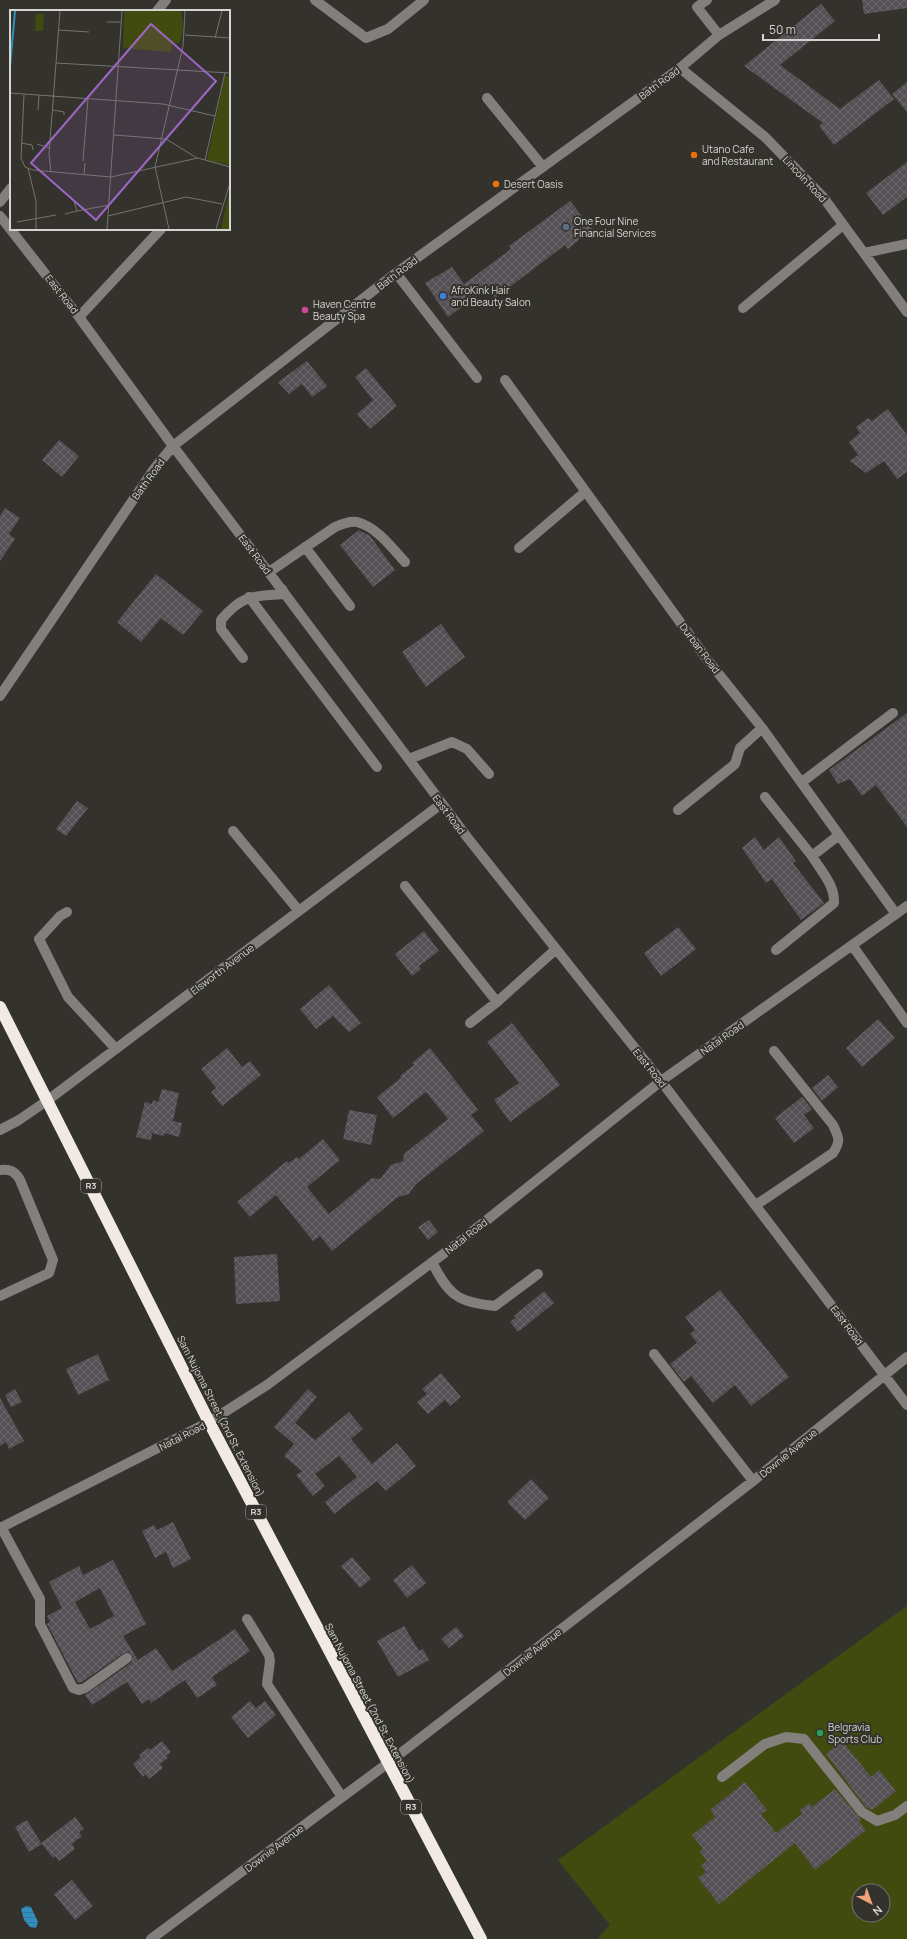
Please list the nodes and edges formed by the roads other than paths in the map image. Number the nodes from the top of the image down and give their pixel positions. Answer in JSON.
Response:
{"nodes":[{"id":1,"x":166,"y":0,"type":"edge"},
{"id":2,"x":315,"y":0,"type":"edge"},
{"id":3,"x":424,"y":0,"type":"edge"},
{"id":4,"x":707,"y":0,"type":"edge"},
{"id":5,"x":775,"y":0,"type":"edge"},
{"id":6,"x":694,"y":4,"type":"edge"},
{"id":7,"x":159,"y":10,"type":"edge"},
{"id":8,"x":719,"y":35,"type":"junction"},
{"id":9,"x":680,"y":68,"type":"junction"},
{"id":10,"x":487,"y":98,"type":"dead end"},
{"id":11,"x":543,"y":167,"type":"junction"},
{"id":12,"x":10,"y":189,"type":"edge"},
{"id":13,"x":0,"y":202,"type":"edge"},
{"id":14,"x":0,"y":216,"type":"edge"},
{"id":15,"x":843,"y":225,"type":"junction"},
{"id":16,"x":10,"y":229,"type":"edge"},
{"id":17,"x":11,"y":230,"type":"edge"},
{"id":18,"x":160,"y":230,"type":"edge"},
{"id":19,"x":907,"y":244,"type":"edge"},
{"id":20,"x":864,"y":253,"type":"junction"},
{"id":21,"x":396,"y":273,"type":"junction"},
{"id":22,"x":743,"y":308,"type":"dead end"},
{"id":23,"x":907,"y":312,"type":"edge"},
{"id":24,"x":79,"y":317,"type":"junction"},
{"id":25,"x":477,"y":378,"type":"dead end"},
{"id":26,"x":505,"y":380,"type":"dead end"},
{"id":27,"x":172,"y":446,"type":"junction"},
{"id":28,"x":585,"y":492,"type":"junction"},
{"id":29,"x":305,"y":547,"type":"junction"},
{"id":30,"x":519,"y":548,"type":"dead end"},
{"id":31,"x":405,"y":562,"type":"dead end"},
{"id":32,"x":269,"y":572,"type":"junction"},
{"id":33,"x":285,"y":594,"type":"junction"},
{"id":34,"x":249,"y":597,"type":"junction"},
{"id":35,"x":350,"y":606,"type":"dead end"},
{"id":36,"x":243,"y":658,"type":"dead end"},
{"id":37,"x":0,"y":696,"type":"edge"},
{"id":38,"x":893,"y":713,"type":"dead end"},
{"id":39,"x":762,"y":728,"type":"junction"},
{"id":40,"x":409,"y":759,"type":"junction"},
{"id":41,"x":377,"y":767,"type":"dead end"},
{"id":42,"x":489,"y":774,"type":"dead end"},
{"id":43,"x":802,"y":782,"type":"junction"},
{"id":44,"x":765,"y":797,"type":"dead end"},
{"id":45,"x":441,"y":804,"type":"junction"},
{"id":46,"x":678,"y":810,"type":"dead end"},
{"id":47,"x":233,"y":831,"type":"dead end"},
{"id":48,"x":839,"y":836,"type":"junction"},
{"id":49,"x":812,"y":856,"type":"junction"},
{"id":50,"x":405,"y":886,"type":"dead end"},
{"id":51,"x":907,"y":906,"type":"edge"},
{"id":52,"x":299,"y":911,"type":"junction"},
{"id":53,"x":67,"y":912,"type":"dead end"},
{"id":54,"x":896,"y":914,"type":"junction"},
{"id":55,"x":852,"y":945,"type":"junction"},
{"id":56,"x":556,"y":950,"type":"junction"},
{"id":57,"x":776,"y":950,"type":"dead end"},
{"id":58,"x":497,"y":1002,"type":"junction"},
{"id":59,"x":0,"y":1008,"type":"edge"},
{"id":60,"x":470,"y":1023,"type":"dead end"},
{"id":61,"x":907,"y":1023,"type":"edge"},
{"id":62,"x":116,"y":1048,"type":"junction"},
{"id":63,"x":774,"y":1051,"type":"dead end"},
{"id":64,"x":661,"y":1081,"type":"junction"},
{"id":65,"x":48,"y":1100,"type":"junction"},
{"id":66,"x":0,"y":1130,"type":"edge"},
{"id":67,"x":0,"y":1170,"type":"edge"},
{"id":68,"x":756,"y":1205,"type":"junction"},
{"id":69,"x":432,"y":1262,"type":"junction"},
{"id":70,"x":538,"y":1274,"type":"dead end"},
{"id":71,"x":0,"y":1296,"type":"edge"},
{"id":72,"x":654,"y":1354,"type":"dead end"},
{"id":73,"x":907,"y":1357,"type":"edge"},
{"id":74,"x":885,"y":1374,"type":"junction"},
{"id":75,"x":907,"y":1405,"type":"edge"},
{"id":76,"x":209,"y":1422,"type":"junction"},
{"id":77,"x":753,"y":1481,"type":"junction"},
{"id":78,"x":1,"y":1528,"type":"edge"},
{"id":79,"x":247,"y":1620,"type":"dead end"},
{"id":80,"x":127,"y":1658,"type":"dead end"},
{"id":81,"x":388,"y":1763,"type":"junction"},
{"id":82,"x":722,"y":1777,"type":"dead end"},
{"id":83,"x":342,"y":1798,"type":"junction"},
{"id":84,"x":907,"y":1806,"type":"edge"},
{"id":85,"x":151,"y":1939,"type":"edge"},
{"id":86,"x":481,"y":1939,"type":"edge"}],
"edges":[{"from":1,"to":7,"type":"street"},
{"from":2,"to":3,"type":"street"},
{"from":4,"to":6,"type":"street"},
{"from":5,"to":8,"type":"street","name":"Bath Road"},
{"from":6,"to":8,"type":"street"},
{"from":8,"to":9,"type":"street","name":"Bath Road"},
{"from":9,"to":11,"type":"street","name":"Bath Road"},
{"from":9,"to":15,"type":"street","name":"Lincoln Road"},
{"from":10,"to":11,"type":"street"},
{"from":11,"to":21,"type":"street","name":"Bath Road"},
{"from":12,"to":13,"type":"street"},
{"from":14,"to":16,"type":"street","name":"East Road"},
{"from":15,"to":20,"type":"street","name":"Lincoln Road"},
{"from":15,"to":22,"type":"street"},
{"from":17,"to":24,"type":"street","name":"East Road"},
{"from":18,"to":24,"type":"street"},
{"from":19,"to":20,"type":"street"},
{"from":20,"to":23,"type":"street","name":"Lincoln Road"},
{"from":21,"to":25,"type":"street"},
{"from":21,"to":27,"type":"street","name":"Bath Road"},
{"from":24,"to":27,"type":"street","name":"East Road"},
{"from":26,"to":28,"type":"street","name":"Durban Road"},
{"from":27,"to":32,"type":"street","name":"East Road"},
{"from":27,"to":33,"type":"street"},
{"from":27,"to":37,"type":"street","name":"Bath Road"},
{"from":28,"to":30,"type":"street"},
{"from":28,"to":39,"type":"street","name":"Durban Road"},
{"from":29,"to":31,"type":"street"},
{"from":29,"to":32,"type":"street"},
{"from":29,"to":35,"type":"street"},
{"from":32,"to":33,"type":"street","name":"East Road"},
{"from":33,"to":34,"type":"street"},
{"from":33,"to":40,"type":"street","name":"East Road"},
{"from":34,"to":36,"type":"street"},
{"from":34,"to":41,"type":"street"},
{"from":38,"to":43,"type":"street"},
{"from":39,"to":43,"type":"street","name":"Durban Road"},
{"from":39,"to":46,"type":"street"},
{"from":40,"to":42,"type":"street"},
{"from":40,"to":45,"type":"street","name":"East Road"},
{"from":43,"to":48,"type":"street","name":"Durban Road"},
{"from":44,"to":49,"type":"street"},
{"from":45,"to":52,"type":"street","name":"Elsworth Avenue"},
{"from":45,"to":56,"type":"street","name":"East Road"},
{"from":47,"to":52,"type":"street"},
{"from":48,"to":49,"type":"street"},
{"from":48,"to":54,"type":"street","name":"Durban Road"},
{"from":49,"to":57,"type":"street"},
{"from":50,"to":58,"type":"street"},
{"from":51,"to":54,"type":"street","name":"Natal Road"},
{"from":52,"to":62,"type":"street","name":"Elsworth Avenue"},
{"from":53,"to":62,"type":"street"},
{"from":54,"to":55,"type":"street","name":"Natal Road"},
{"from":55,"to":61,"type":"street"},
{"from":55,"to":64,"type":"street","name":"Natal Road"},
{"from":56,"to":58,"type":"street"},
{"from":56,"to":64,"type":"street","name":"East Road"},
{"from":58,"to":60,"type":"street"},
{"from":59,"to":65,"type":"highway","name":"Sam Nujoma Street (2nd St. Extension)","number":"R3"},
{"from":62,"to":65,"type":"street","name":"Elsworth Avenue"},
{"from":63,"to":68,"type":"street"},
{"from":64,"to":68,"type":"street","name":"East Road"},
{"from":64,"to":69,"type":"street","name":"Natal Road"},
{"from":65,"to":66,"type":"street","name":"Elsworth Avenue"},
{"from":65,"to":76,"type":"highway","name":"Sam Nujoma Street (2nd St. Extension)","number":"R3"},
{"from":67,"to":71,"type":"street"},
{"from":68,"to":74,"type":"street","name":"East Road"},
{"from":69,"to":70,"type":"street"},
{"from":69,"to":76,"type":"street","name":"Natal Road"},
{"from":72,"to":77,"type":"street"},
{"from":73,"to":74,"type":"street","name":"Downie Avenue"},
{"from":74,"to":75,"type":"street","name":"East Road"},
{"from":74,"to":77,"type":"street","name":"Downie Avenue"},
{"from":76,"to":78,"type":"street","name":"Natal Road"},
{"from":76,"to":81,"type":"highway","name":"Sam Nujoma Street (2nd St. Extension)","number":"R3"},
{"from":77,"to":81,"type":"street","name":"Downie Avenue"},
{"from":78,"to":80,"type":"street"},
{"from":79,"to":83,"type":"street"},
{"from":81,"to":83,"type":"street","name":"Downie Avenue"},
{"from":81,"to":86,"type":"highway","name":"Sam Nujoma Street (2nd St. Extension)","number":"R3"},
{"from":82,"to":84,"type":"street"},
{"from":83,"to":85,"type":"street","name":"Downie Avenue"}]}
